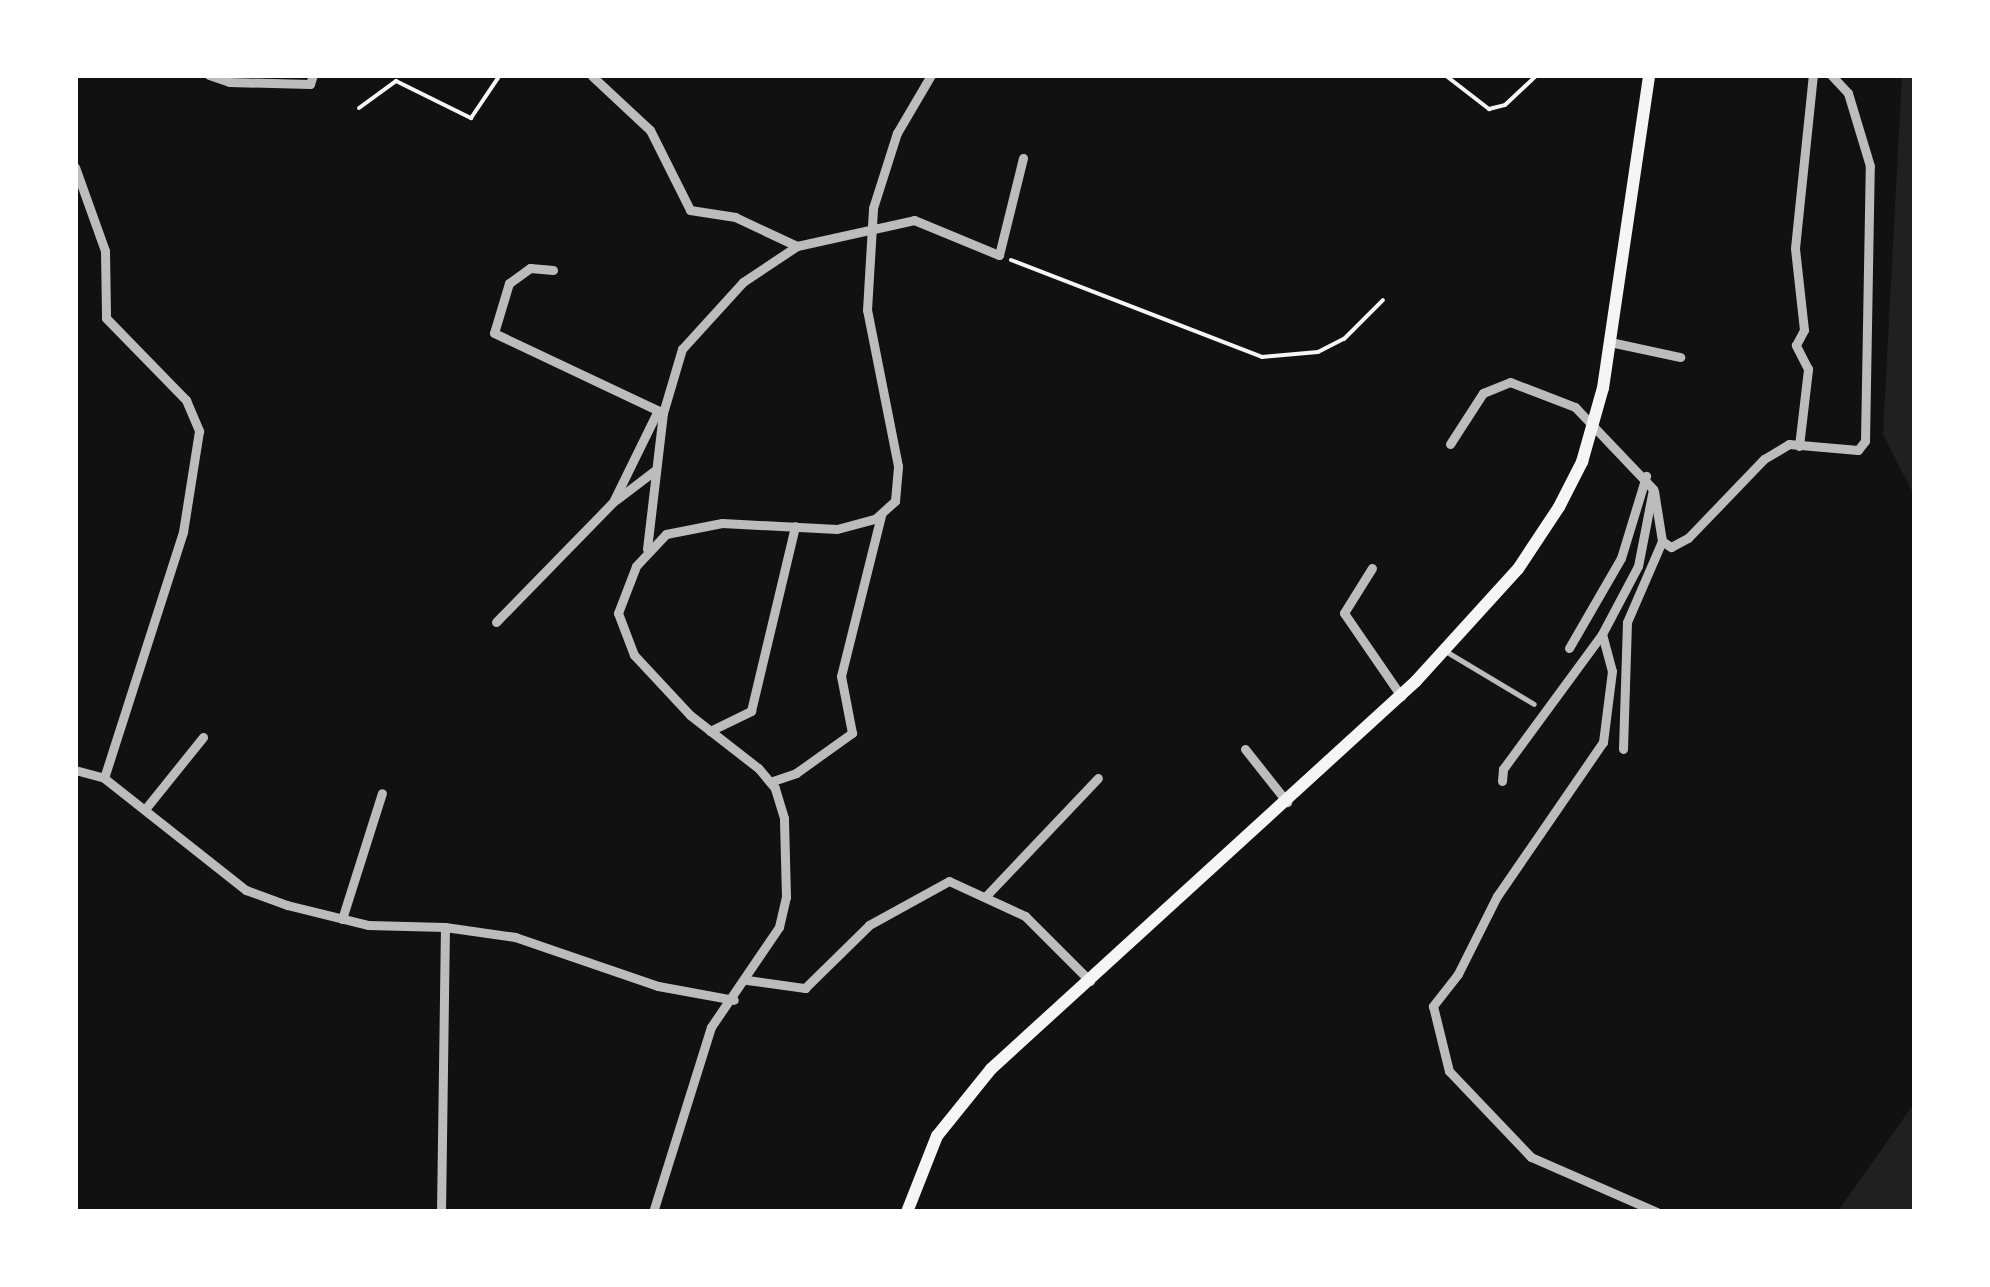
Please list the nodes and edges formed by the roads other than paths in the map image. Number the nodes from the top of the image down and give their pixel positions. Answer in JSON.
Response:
{"nodes":[{"id":1,"x":210,"y":75,"type":"edge"},
{"id":2,"x":313,"y":75,"type":"edge"},
{"id":3,"x":932,"y":75,"type":"edge"},
{"id":4,"x":1648,"y":75,"type":"edge"},
{"id":5,"x":1814,"y":75,"type":"edge"},
{"id":6,"x":1831,"y":75,"type":"edge"},
{"id":7,"x":592,"y":76,"type":"edge"},
{"id":8,"x":1023,"y":158,"type":"dead end"},
{"id":9,"x":75,"y":167,"type":"edge"},
{"id":10,"x":872,"y":226,"type":"junction"},
{"id":11,"x":797,"y":246,"type":"junction"},
{"id":12,"x":553,"y":270,"type":"dead end"},
{"id":13,"x":1610,"y":342,"type":"junction"},
{"id":14,"x":1680,"y":357,"type":"dead end"},
{"id":15,"x":661,"y":412,"type":"junction"},
{"id":16,"x":1593,"y":429,"type":"junction"},
{"id":17,"x":1450,"y":444,"type":"dead end"},
{"id":18,"x":1799,"y":446,"type":"junction"},
{"id":19,"x":654,"y":471,"type":"junction"},
{"id":20,"x":1646,"y":476,"type":"junction"},
{"id":21,"x":1654,"y":489,"type":"junction"},
{"id":22,"x":613,"y":502,"type":"junction"},
{"id":23,"x":881,"y":516,"type":"junction"},
{"id":24,"x":795,"y":526,"type":"junction"},
{"id":25,"x":1662,"y":541,"type":"junction"},
{"id":26,"x":647,"y":548,"type":"junction"},
{"id":27,"x":1372,"y":568,"type":"dead end"},
{"id":28,"x":496,"y":622,"type":"dead end"},
{"id":29,"x":1602,"y":634,"type":"junction"},
{"id":30,"x":1569,"y":648,"type":"dead end"},
{"id":31,"x":1444,"y":650,"type":"junction"},
{"id":32,"x":1401,"y":696,"type":"junction"},
{"id":33,"x":1534,"y":704,"type":"dead end"},
{"id":34,"x":710,"y":731,"type":"junction"},
{"id":35,"x":203,"y":737,"type":"dead end"},
{"id":36,"x":1246,"y":749,"type":"dead end"},
{"id":37,"x":1623,"y":749,"type":"dead end"},
{"id":38,"x":75,"y":770,"type":"edge"},
{"id":39,"x":104,"y":778,"type":"junction"},
{"id":40,"x":1098,"y":778,"type":"dead end"},
{"id":41,"x":1502,"y":781,"type":"dead end"},
{"id":42,"x":770,"y":782,"type":"junction"},
{"id":43,"x":75,"y":784,"type":"edge"},
{"id":44,"x":382,"y":793,"type":"dead end"},
{"id":45,"x":1287,"y":802,"type":"junction"},
{"id":46,"x":146,"y":808,"type":"junction"},
{"id":47,"x":985,"y":897,"type":"junction"},
{"id":48,"x":342,"y":919,"type":"junction"},
{"id":49,"x":445,"y":926,"type":"junction"},
{"id":50,"x":747,"y":980,"type":"junction"},
{"id":51,"x":1090,"y":981,"type":"junction"},
{"id":52,"x":734,"y":1000,"type":"junction"},
{"id":53,"x":441,"y":1212,"type":"edge"},
{"id":54,"x":654,"y":1212,"type":"edge"},
{"id":55,"x":907,"y":1212,"type":"edge"},
{"id":56,"x":1657,"y":1212,"type":"edge"}],
"edges":[{"from":1,"to":2,"type":"street"},
{"from":3,"to":10,"type":"street"},
{"from":4,"to":13,"type":"main road"},
{"from":5,"to":18,"type":"street"},
{"from":6,"to":18,"type":"street"},
{"from":7,"to":11,"type":"street"},
{"from":8,"to":10,"type":"street"},
{"from":9,"to":39,"type":"street"},
{"from":10,"to":11,"type":"street"},
{"from":10,"to":23,"type":"street"},
{"from":11,"to":15,"type":"street"},
{"from":12,"to":15,"type":"street"},
{"from":13,"to":14,"type":"street"},
{"from":13,"to":16,"type":"main road"},
{"from":15,"to":19,"type":"street"},
{"from":15,"to":22,"type":"street"},
{"from":16,"to":17,"type":"street"},
{"from":16,"to":20,"type":"street"},
{"from":16,"to":31,"type":"main road"},
{"from":18,"to":25,"type":"street"},
{"from":19,"to":22,"type":"street"},
{"from":19,"to":26,"type":"street"},
{"from":20,"to":21,"type":"street"},
{"from":20,"to":30,"type":"street"},
{"from":21,"to":25,"type":"street"},
{"from":21,"to":29,"type":"street"},
{"from":22,"to":28,"type":"street"},
{"from":23,"to":24,"type":"street"},
{"from":23,"to":42,"type":"street"},
{"from":24,"to":26,"type":"street"},
{"from":24,"to":34,"type":"street"},
{"from":25,"to":37,"type":"street"},
{"from":26,"to":34,"type":"street"},
{"from":27,"to":32,"type":"street"},
{"from":29,"to":41,"type":"street"},
{"from":29,"to":56,"type":"street"},
{"from":31,"to":32,"type":"main road"},
{"from":31,"to":33,"type":"lane"},
{"from":32,"to":45,"type":"main road"},
{"from":34,"to":42,"type":"street"},
{"from":35,"to":46,"type":"street"},
{"from":36,"to":45,"type":"street"},
{"from":38,"to":39,"type":"street"},
{"from":38,"to":43,"type":"street"},
{"from":39,"to":46,"type":"street"},
{"from":40,"to":47,"type":"street"},
{"from":42,"to":50,"type":"street"},
{"from":44,"to":48,"type":"street"},
{"from":45,"to":51,"type":"main road"},
{"from":46,"to":48,"type":"street"},
{"from":47,"to":50,"type":"street"},
{"from":47,"to":51,"type":"street"},
{"from":48,"to":49,"type":"street"},
{"from":49,"to":52,"type":"street"},
{"from":49,"to":53,"type":"street"},
{"from":50,"to":52,"type":"street"},
{"from":51,"to":55,"type":"main road"},
{"from":52,"to":54,"type":"street"}]}
